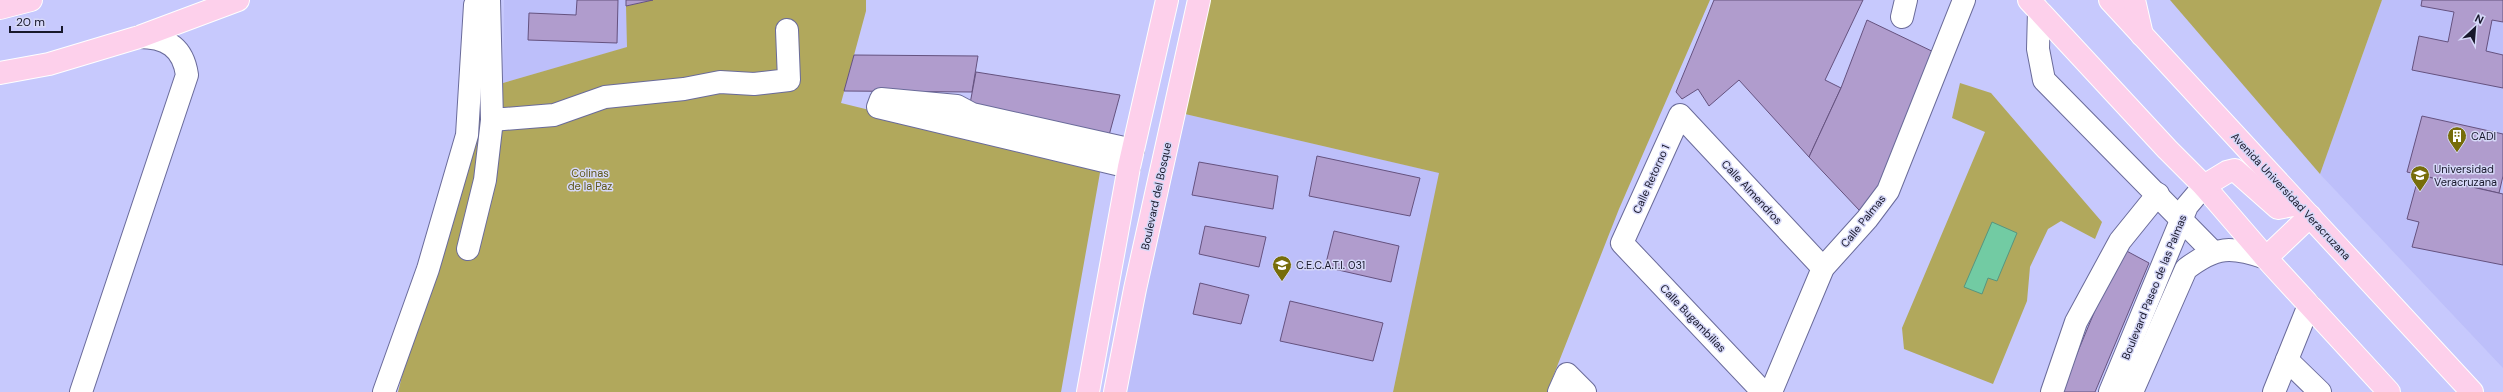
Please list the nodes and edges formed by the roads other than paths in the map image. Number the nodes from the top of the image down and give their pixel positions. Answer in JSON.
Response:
{"nodes":[{"id":1,"x":31,"y":0,"type":"edge"},
{"id":2,"x":238,"y":0,"type":"edge"},
{"id":3,"x":475,"y":0,"type":"edge"},
{"id":4,"x":489,"y":0,"type":"edge"},
{"id":5,"x":1167,"y":0,"type":"edge"},
{"id":6,"x":1199,"y":0,"type":"edge"},
{"id":7,"x":1964,"y":0,"type":"edge"},
{"id":8,"x":2110,"y":0,"type":"edge"},
{"id":9,"x":2134,"y":0,"type":"edge"},
{"id":10,"x":2034,"y":6,"type":"edge"},
{"id":11,"x":0,"y":8,"type":"edge"},
{"id":12,"x":787,"y":30,"type":"dead end"},
{"id":13,"x":2142,"y":35,"type":"junction"},
{"id":14,"x":139,"y":37,"type":"junction"},
{"id":15,"x":0,"y":73,"type":"edge"},
{"id":16,"x":1680,"y":115,"type":"joint"},
{"id":17,"x":492,"y":120,"type":"junction"},
{"id":18,"x":997,"y":128,"type":"dead end"},
{"id":19,"x":1131,"y":159,"type":"junction"},
{"id":20,"x":2204,"y":186,"type":"junction"},
{"id":21,"x":2158,"y":194,"type":"junction"},
{"id":22,"x":2304,"y":210,"type":"junction"},
{"id":23,"x":2181,"y":220,"type":"junction"},
{"id":24,"x":1622,"y":243,"type":"joint"},
{"id":25,"x":468,"y":249,"type":"dead end"},
{"id":26,"x":2213,"y":252,"type":"junction"},
{"id":27,"x":2266,"y":258,"type":"junction"},
{"id":28,"x":1823,"y":268,"type":"junction"},
{"id":29,"x":2309,"y":305,"type":"junction"},
{"id":30,"x":2287,"y":360,"type":"junction"},
{"id":31,"x":1563,"y":383,"type":"edge"},
{"id":32,"x":81,"y":392,"type":"edge"},
{"id":33,"x":384,"y":392,"type":"edge"},
{"id":34,"x":1088,"y":392,"type":"edge"},
{"id":35,"x":1115,"y":392,"type":"edge"},
{"id":36,"x":1585,"y":392,"type":"edge"},
{"id":37,"x":1763,"y":392,"type":"edge"},
{"id":38,"x":1771,"y":392,"type":"edge"},
{"id":39,"x":2052,"y":392,"type":"edge"},
{"id":40,"x":2110,"y":392,"type":"edge"},
{"id":41,"x":2132,"y":392,"type":"edge"},
{"id":42,"x":2274,"y":392,"type":"edge"},
{"id":43,"x":2320,"y":392,"type":"edge"},
{"id":44,"x":2389,"y":392,"type":"edge"},
{"id":45,"x":2472,"y":392,"type":"edge"}],
"edges":[{"from":1,"to":11,"type":"main road"},
{"from":2,"to":14,"type":"main road"},
{"from":3,"to":33,"type":"street"},
{"from":4,"to":17,"type":"street"},
{"from":5,"to":19,"type":"main road"},
{"from":6,"to":35,"type":"main road","name":"Boulevard del Bosque"},
{"from":7,"to":28,"type":"street","name":"Calle Palmas"},
{"from":8,"to":13,"type":"main road","name":"Avenida Universidad Veracruzana"},
{"from":9,"to":13,"type":"main road"},
{"from":10,"to":20,"type":"main road"},
{"from":10,"to":21,"type":"street"},
{"from":12,"to":17,"type":"street"},
{"from":13,"to":22,"type":"main road","name":"Avenida Universidad Veracruzana"},
{"from":14,"to":15,"type":"main road"},
{"from":14,"to":32,"type":"street"},
{"from":16,"to":24,"type":"street","name":"Calle Retorno 1"},
{"from":16,"to":28,"type":"street","name":"Calle Almendros"},
{"from":17,"to":25,"type":"street"},
{"from":18,"to":19,"type":"street"},
{"from":19,"to":34,"type":"main road"},
{"from":20,"to":22,"type":"main road"},
{"from":20,"to":23,"type":"street","name":"Boulevard Paseo de las Palmas"},
{"from":20,"to":27,"type":"main road"},
{"from":21,"to":23,"type":"street"},
{"from":21,"to":39,"type":"street"},
{"from":22,"to":27,"type":"main road"},
{"from":22,"to":45,"type":"main road","name":"Avenida Universidad Veracruzana"},
{"from":23,"to":26,"type":"street"},
{"from":23,"to":40,"type":"street","name":"Boulevard Paseo de las Palmas"},
{"from":24,"to":37,"type":"street","name":"Calle Bugambilias"},
{"from":26,"to":27,"type":"street","name":"Boulevard Paseo de las Palmas"},
{"from":26,"to":41,"type":"street","name":"Boulevard Paseo de las Palmas"},
{"from":27,"to":29,"type":"main road"},
{"from":28,"to":38,"type":"street","name":"Calle Palmas"},
{"from":29,"to":30,"type":"street"},
{"from":29,"to":44,"type":"main road"},
{"from":30,"to":42,"type":"street"},
{"from":30,"to":43,"type":"street"},
{"from":31,"to":36,"type":"street"}]}
